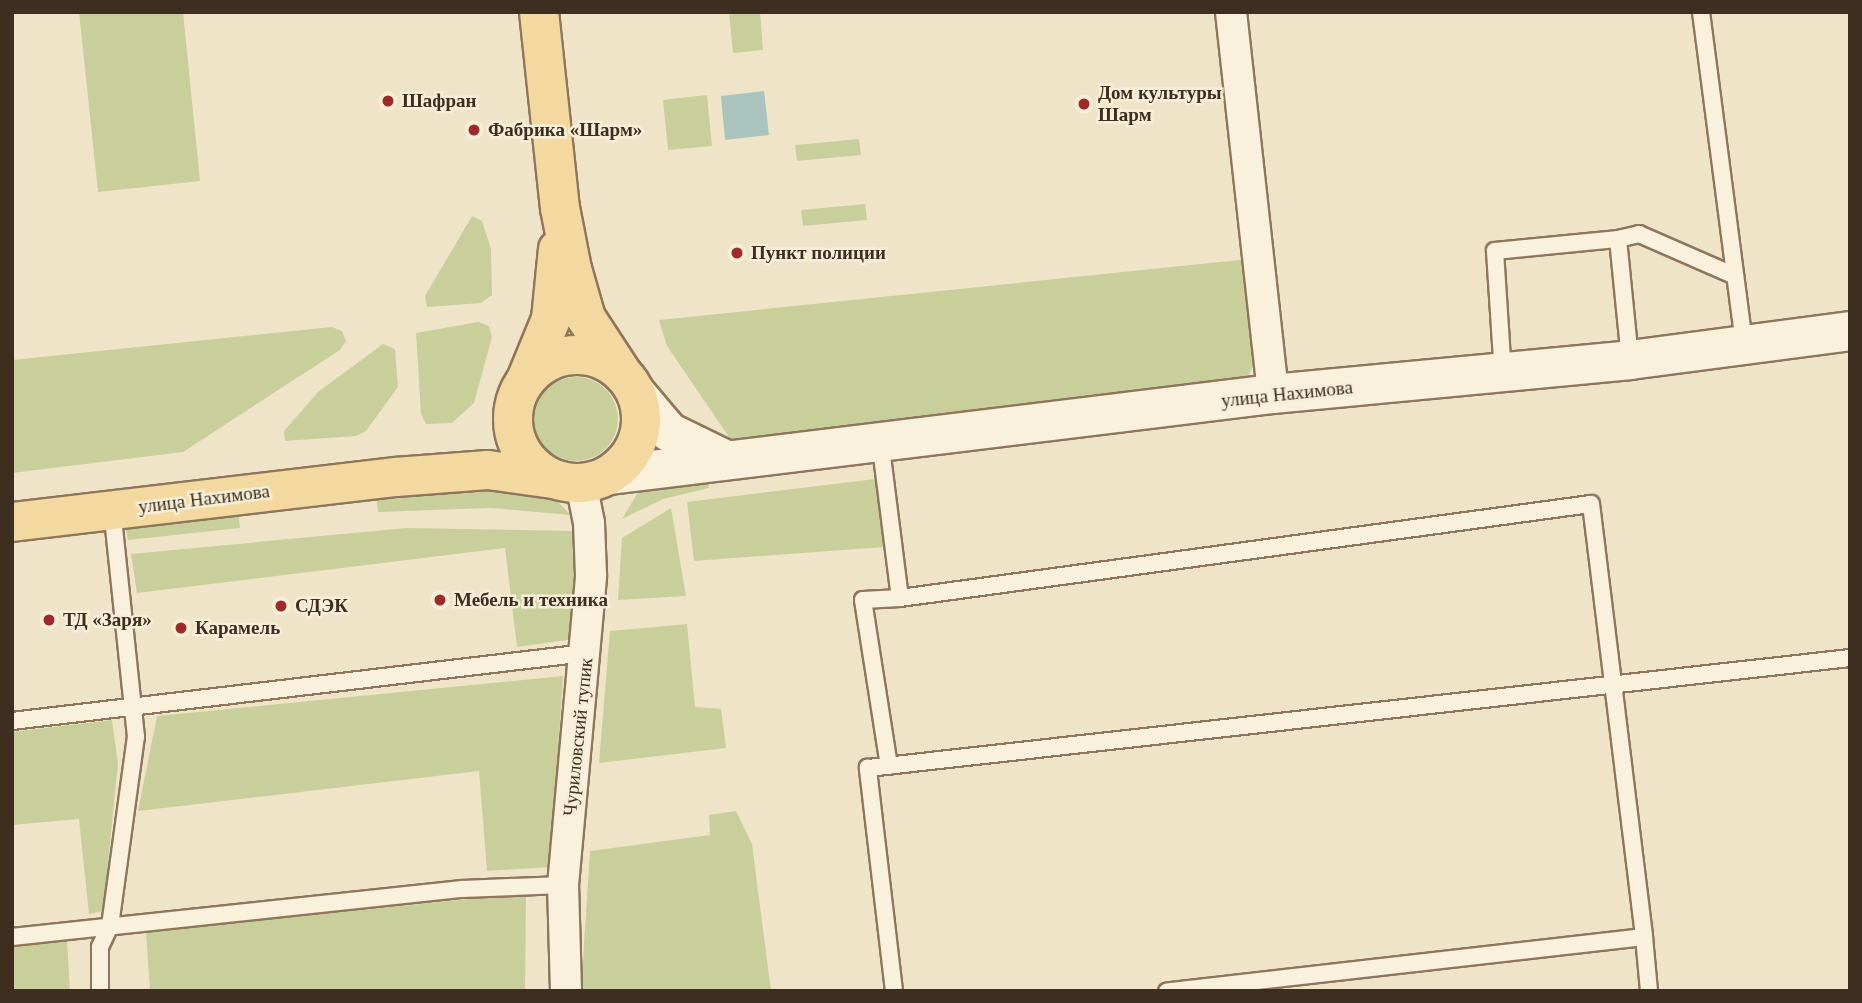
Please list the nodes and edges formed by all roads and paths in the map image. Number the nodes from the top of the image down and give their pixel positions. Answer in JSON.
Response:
{"nodes":[{"id":1,"x":539,"y":12,"type":"edge"},
{"id":2,"x":1231,"y":12,"type":"edge"},
{"id":3,"x":1701,"y":12,"type":"edge"},
{"id":4,"x":560,"y":208,"type":"junction"},
{"id":5,"x":1618,"y":239,"type":"junction"},
{"id":6,"x":1735,"y":276,"type":"junction"},
{"id":7,"x":1850,"y":331,"type":"edge"},
{"id":8,"x":1744,"y":345,"type":"junction"},
{"id":9,"x":1630,"y":360,"type":"junction"},
{"id":10,"x":1503,"y":375,"type":"junction"},
{"id":11,"x":631,"y":386,"type":"junction"},
{"id":12,"x":521,"y":388,"type":"junction"},
{"id":13,"x":1273,"y":394,"type":"junction"},
{"id":14,"x":880,"y":440,"type":"junction"},
{"id":15,"x":724,"y":459,"type":"junction"},
{"id":16,"x":396,"y":477,"type":"junction"},
{"id":17,"x":582,"y":479,"type":"junction"},
{"id":18,"x":112,"y":510,"type":"junction"},
{"id":19,"x":12,"y":522,"type":"edge"},
{"id":20,"x":900,"y":598,"type":"junction"},
{"id":21,"x":586,"y":653,"type":"junction"},
{"id":22,"x":1850,"y":657,"type":"edge"},
{"id":23,"x":1613,"y":684,"type":"junction"},
{"id":24,"x":132,"y":706,"type":"junction"},
{"id":25,"x":12,"y":721,"type":"edge"},
{"id":26,"x":889,"y":766,"type":"junction"},
{"id":27,"x":563,"y":885,"type":"junction"},
{"id":28,"x":110,"y":926,"type":"junction"},
{"id":29,"x":12,"y":937,"type":"edge"},
{"id":30,"x":1644,"y":937,"type":"junction"},
{"id":31,"x":100,"y":991,"type":"edge"},
{"id":32,"x":566,"y":991,"type":"edge"},
{"id":33,"x":894,"y":991,"type":"edge"},
{"id":34,"x":1167,"y":991,"type":"edge"},
{"id":35,"x":1649,"y":991,"type":"edge"}],
"edges":[{"from":1,"to":4,"type":"main road"},
{"from":2,"to":13,"type":"street"},
{"from":3,"to":6,"type":"lane"},
{"from":4,"to":11,"type":"main road"},
{"from":4,"to":12,"type":"main road"},
{"from":5,"to":6,"type":"lane"},
{"from":5,"to":9,"type":"lane"},
{"from":5,"to":10,"type":"lane"},
{"from":6,"to":8,"type":"lane"},
{"from":7,"to":8,"type":"street","name":"улица Нахимова"},
{"from":8,"to":9,"type":"street","name":"улица Нахимова"},
{"from":9,"to":10,"type":"street","name":"улица Нахимова"},
{"from":10,"to":13,"type":"street","name":"улица Нахимова"},
{"from":11,"to":12,"type":"main road"},
{"from":11,"to":15,"type":"street"},
{"from":11,"to":17,"type":"main road"},
{"from":12,"to":16,"type":"main road"},
{"from":12,"to":17,"type":"main road"},
{"from":13,"to":14,"type":"street","name":"улица Нахимова"},
{"from":14,"to":15,"type":"street","name":"улица Нахимова"},
{"from":14,"to":20,"type":"lane"},
{"from":15,"to":17,"type":"street","name":"улица Нахимова"},
{"from":16,"to":17,"type":"main road"},
{"from":16,"to":18,"type":"main road","name":"улица Нахимова"},
{"from":17,"to":21,"type":"street","name":"Чуриловский тупик"},
{"from":18,"to":19,"type":"main road","name":"улица Нахимова"},
{"from":18,"to":24,"type":"lane"},
{"from":20,"to":23,"type":"lane"},
{"from":20,"to":26,"type":"lane"},
{"from":21,"to":24,"type":"lane"},
{"from":21,"to":27,"type":"street","name":"Чуриловский тупик"},
{"from":22,"to":23,"type":"lane"},
{"from":23,"to":26,"type":"lane"},
{"from":23,"to":30,"type":"lane"},
{"from":24,"to":25,"type":"lane"},
{"from":24,"to":28,"type":"lane"},
{"from":26,"to":33,"type":"lane"},
{"from":27,"to":28,"type":"lane"},
{"from":27,"to":32,"type":"street","name":"Чуриловский тупик"},
{"from":28,"to":29,"type":"lane"},
{"from":28,"to":31,"type":"lane"},
{"from":30,"to":34,"type":"lane"},
{"from":30,"to":35,"type":"lane"}]}
